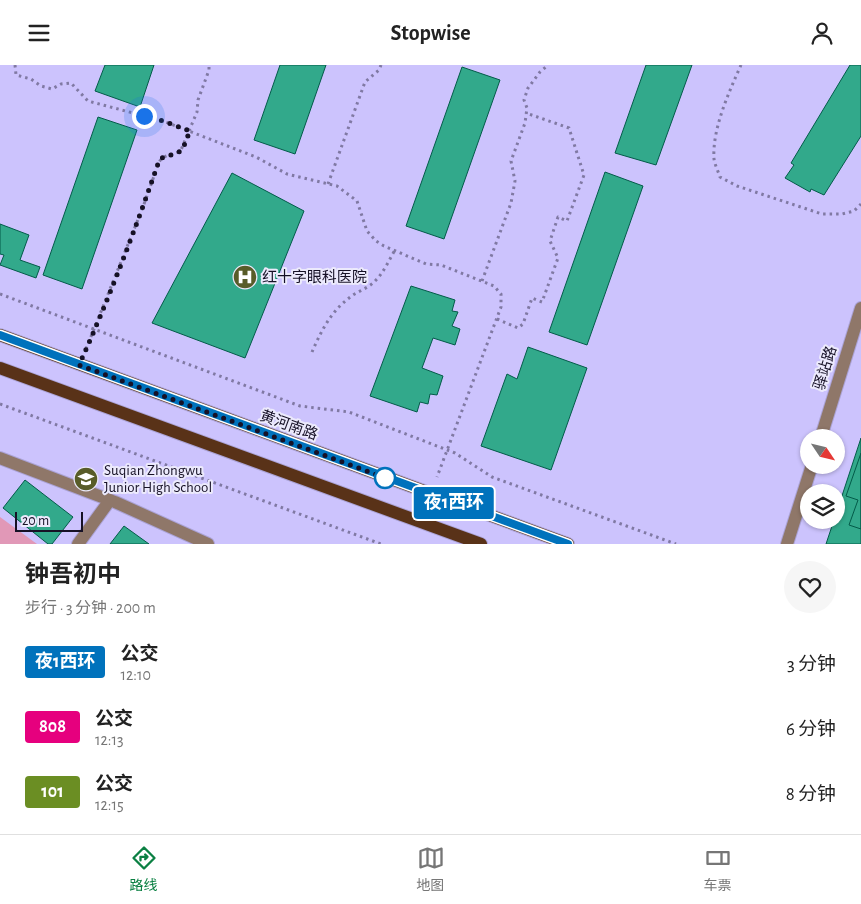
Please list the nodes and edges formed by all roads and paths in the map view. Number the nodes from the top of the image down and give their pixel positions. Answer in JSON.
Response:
{"nodes":[{"id":1,"x":15,"y":65,"type":"edge"},
{"id":2,"x":209,"y":65,"type":"edge"},
{"id":3,"x":381,"y":65,"type":"edge"},
{"id":4,"x":548,"y":65,"type":"edge"},
{"id":5,"x":740,"y":65,"type":"edge"},
{"id":6,"x":526,"y":113,"type":"junction"},
{"id":7,"x":190,"y":131,"type":"junction"},
{"id":8,"x":328,"y":184,"type":"junction"},
{"id":9,"x":861,"y":204,"type":"edge"},
{"id":10,"x":395,"y":250,"type":"junction"},
{"id":11,"x":482,"y":281,"type":"junction"},
{"id":12,"x":0,"y":294,"type":"edge"},
{"id":13,"x":861,"y":309,"type":"edge"},
{"id":14,"x":497,"y":319,"type":"junction"},
{"id":15,"x":95,"y":329,"type":"junction"},
{"id":16,"x":0,"y":335,"type":"edge"},
{"id":17,"x":312,"y":352,"type":"dead end"},
{"id":18,"x":79,"y":365,"type":"junction"},
{"id":19,"x":0,"y":369,"type":"edge"},
{"id":20,"x":0,"y":404,"type":"edge"},
{"id":21,"x":824,"y":429,"type":"edge"},
{"id":22,"x":446,"y":449,"type":"junction"},
{"id":23,"x":0,"y":458,"type":"edge"},
{"id":24,"x":809,"y":474,"type":"edge"},
{"id":25,"x":431,"y":495,"type":"junction"},
{"id":26,"x":110,"y":500,"type":"junction"},
{"id":27,"x":78,"y":544,"type":"edge"},
{"id":28,"x":208,"y":544,"type":"edge"},
{"id":29,"x":382,"y":544,"type":"edge"},
{"id":30,"x":481,"y":544,"type":"edge"},
{"id":31,"x":568,"y":544,"type":"edge"},
{"id":32,"x":676,"y":544,"type":"edge"},
{"id":33,"x":788,"y":544,"type":"edge"}],
"edges":[{"from":1,"to":7,"type":"path"},
{"from":2,"to":7,"type":"path"},
{"from":3,"to":8,"type":"path"},
{"from":4,"to":6,"type":"path"},
{"from":5,"to":9,"type":"path"},
{"from":6,"to":11,"type":"path"},
{"from":6,"to":14,"type":"path"},
{"from":7,"to":8,"type":"path"},
{"from":7,"to":15,"type":"path"},
{"from":8,"to":10,"type":"path"},
{"from":10,"to":11,"type":"path"},
{"from":10,"to":17,"type":"path"},
{"from":11,"to":14,"type":"path"},
{"from":12,"to":15,"type":"path"},
{"from":13,"to":21,"type":"street","name":"驿站路"},
{"from":14,"to":22,"type":"path"},
{"from":15,"to":18,"type":"path"},
{"from":15,"to":22,"type":"path"},
{"from":16,"to":18,"type":"main road","name":"黄河南路"},
{"from":18,"to":25,"type":"main road","name":"黄河南路"},
{"from":19,"to":30,"type":"main road"},
{"from":20,"to":29,"type":"path"},
{"from":22,"to":25,"type":"path"},
{"from":22,"to":32,"type":"path"},
{"from":23,"to":26,"type":"street"},
{"from":24,"to":33,"type":"street"},
{"from":25,"to":31,"type":"main road","name":"黄河南路"},
{"from":26,"to":27,"type":"street"},
{"from":26,"to":28,"type":"street"}]}
